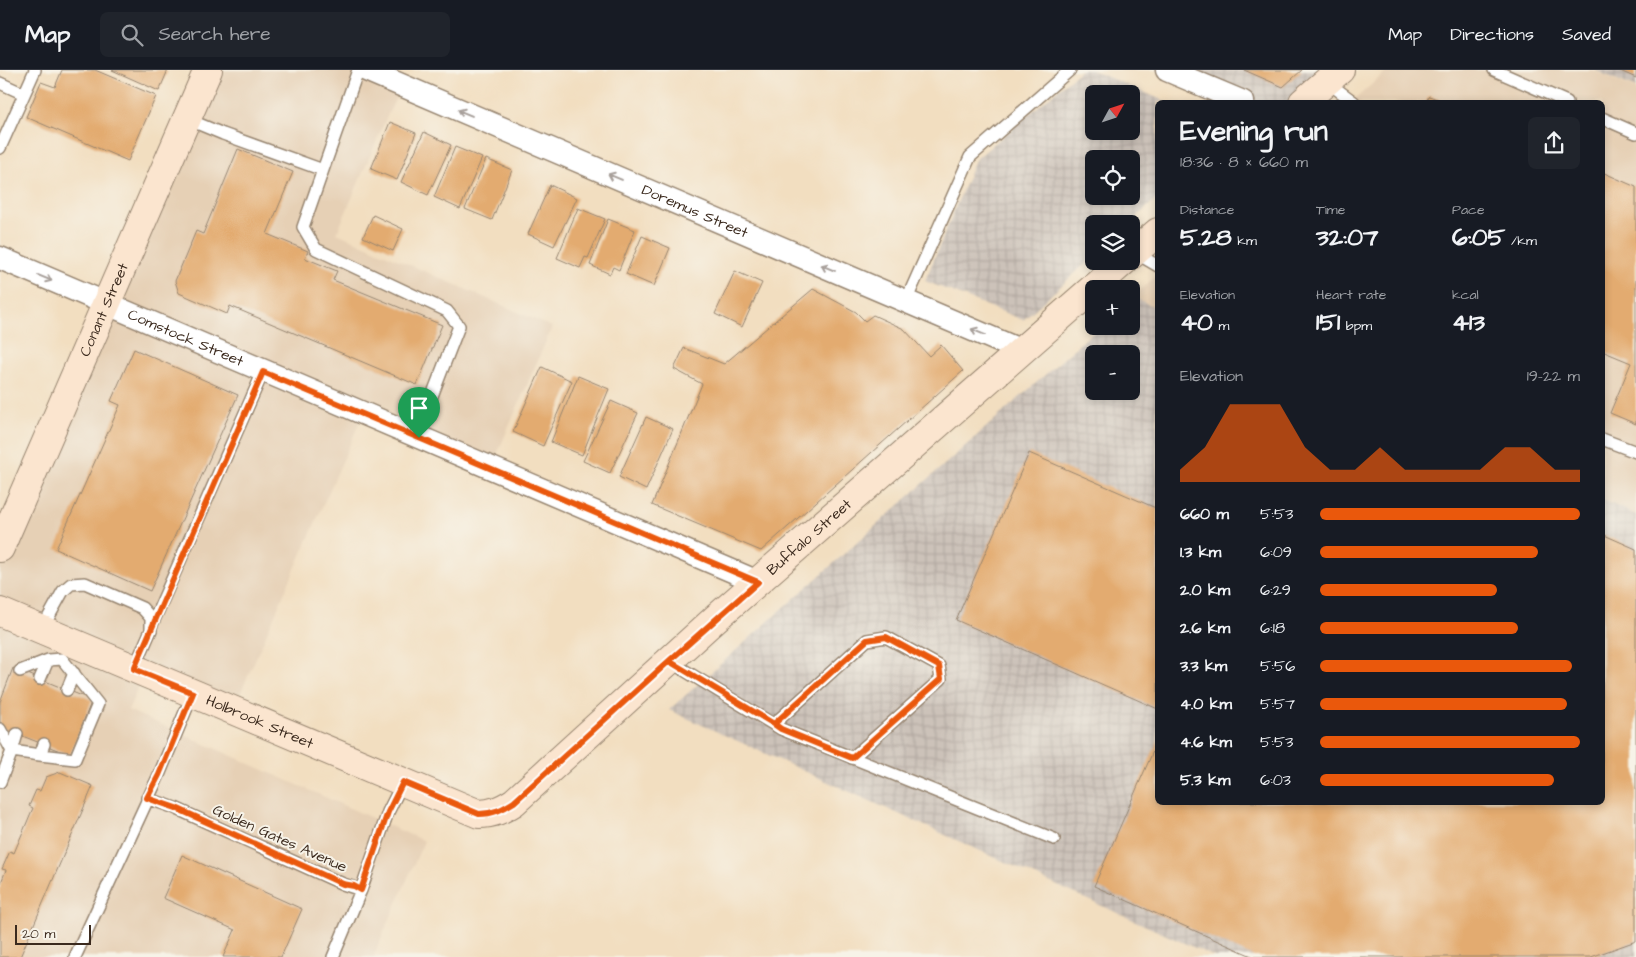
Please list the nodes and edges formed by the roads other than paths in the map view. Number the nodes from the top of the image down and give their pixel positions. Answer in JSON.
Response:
{"nodes":[{"id":1,"x":35,"y":70,"type":"edge"},
{"id":2,"x":208,"y":70,"type":"edge"},
{"id":3,"x":358,"y":70,"type":"edge"},
{"id":4,"x":366,"y":70,"type":"edge"},
{"id":5,"x":1070,"y":70,"type":"edge"},
{"id":6,"x":1167,"y":70,"type":"edge"},
{"id":7,"x":1494,"y":70,"type":"edge"},
{"id":8,"x":1333,"y":76,"type":"edge"},
{"id":9,"x":0,"y":83,"type":"edge"},
{"id":10,"x":24,"y":94,"type":"junction"},
{"id":11,"x":1238,"y":100,"type":"edge"},
{"id":12,"x":1305,"y":100,"type":"edge"},
{"id":13,"x":1352,"y":100,"type":"edge"},
{"id":14,"x":1562,"y":100,"type":"edge"},
{"id":15,"x":187,"y":119,"type":"junction"},
{"id":16,"x":1605,"y":119,"type":"edge"},
{"id":17,"x":1636,"y":134,"type":"edge"},
{"id":18,"x":0,"y":148,"type":"edge"},
{"id":19,"x":323,"y":170,"type":"junction"},
{"id":20,"x":1155,"y":235,"type":"edge"},
{"id":21,"x":1140,"y":247,"type":"edge"},
{"id":22,"x":0,"y":258,"type":"edge"},
{"id":23,"x":1140,"y":260,"type":"edge"},
{"id":24,"x":1155,"y":265,"type":"edge"},
{"id":25,"x":1114,"y":270,"type":"edge"},
{"id":26,"x":906,"y":301,"type":"junction"},
{"id":27,"x":107,"y":305,"type":"junction"},
{"id":28,"x":1022,"y":351,"type":"junction"},
{"id":29,"x":263,"y":372,"type":"junction"},
{"id":30,"x":419,"y":438,"type":"junction"},
{"id":31,"x":1605,"y":440,"type":"edge"},
{"id":32,"x":1636,"y":452,"type":"edge"},
{"id":33,"x":0,"y":548,"type":"edge"},
{"id":34,"x":758,"y":582,"type":"junction"},
{"id":35,"x":0,"y":612,"type":"edge"},
{"id":36,"x":151,"y":627,"type":"junction"},
{"id":37,"x":42,"y":629,"type":"junction"},
{"id":38,"x":66,"y":650,"type":"junction"},
{"id":39,"x":48,"y":660,"type":"junction"},
{"id":40,"x":669,"y":661,"type":"junction"},
{"id":41,"x":134,"y":669,"type":"junction"},
{"id":42,"x":20,"y":671,"type":"dead end"},
{"id":43,"x":74,"y":673,"type":"junction"},
{"id":44,"x":40,"y":679,"type":"dead end"},
{"id":45,"x":67,"y":690,"type":"dead end"},
{"id":46,"x":193,"y":693,"type":"junction"},
{"id":47,"x":774,"y":724,"type":"junction"},
{"id":48,"x":0,"y":729,"type":"edge"},
{"id":49,"x":17,"y":734,"type":"dead end"},
{"id":50,"x":12,"y":751,"type":"junction"},
{"id":51,"x":852,"y":758,"type":"junction"},
{"id":52,"x":0,"y":782,"type":"edge"},
{"id":53,"x":403,"y":782,"type":"junction"},
{"id":54,"x":147,"y":798,"type":"junction"},
{"id":55,"x":495,"y":812,"type":"joint"},
{"id":56,"x":1054,"y":840,"type":"dead end"},
{"id":57,"x":361,"y":890,"type":"junction"},
{"id":58,"x":75,"y":957,"type":"edge"},
{"id":59,"x":333,"y":957,"type":"edge"}],
"edges":[{"from":1,"to":10,"type":"lane"},
{"from":2,"to":15,"type":"street","name":"Conant Street"},
{"from":3,"to":19,"type":"lane"},
{"from":26,"to":4,"type":"street","name":"Doremus Street","one_way":true},
{"from":5,"to":26,"type":"lane"},
{"from":6,"to":11,"type":"street"},
{"from":7,"to":14,"type":"lane"},
{"from":8,"to":12,"type":"street"},
{"from":8,"to":13,"type":"lane"},
{"from":9,"to":10,"type":"lane"},
{"from":10,"to":18,"type":"lane"},
{"from":15,"to":19,"type":"lane"},
{"from":15,"to":27,"type":"street","name":"Conant Street"},
{"from":16,"to":17,"type":"lane"},
{"from":19,"to":30,"type":"lane"},
{"from":20,"to":21,"type":"street","name":"Buffalo Street"},
{"from":22,"to":27,"type":"street","name":"Comstock Street","one_way":true},
{"from":23,"to":24,"type":"lane"},
{"from":25,"to":28,"type":"street","name":"Buffalo Street"},
{"from":28,"to":26,"type":"street","name":"Doremus Street","one_way":true},
{"from":27,"to":29,"type":"street","name":"Comstock Street"},
{"from":27,"to":33,"type":"street","name":"Conant Street"},
{"from":28,"to":34,"type":"street","name":"Buffalo Street"},
{"from":29,"to":30,"type":"street","name":"Comstock Street"},
{"from":29,"to":36,"type":"lane"},
{"from":30,"to":34,"type":"street","name":"Comstock Street"},
{"from":31,"to":32,"type":"lane"},
{"from":34,"to":40,"type":"street","name":"Buffalo Street"},
{"from":35,"to":37,"type":"street","name":"Holbrook Street"},
{"from":36,"to":37,"type":"lane"},
{"from":36,"to":41,"type":"lane"},
{"from":37,"to":38,"type":"street","name":"Holbrook Street"},
{"from":38,"to":39,"type":"lane"},
{"from":38,"to":41,"type":"street","name":"Holbrook Street"},
{"from":38,"to":43,"type":"lane"},
{"from":39,"to":42,"type":"lane"},
{"from":39,"to":44,"type":"lane"},
{"from":40,"to":47,"type":"lane"},
{"from":40,"to":55,"type":"street","name":"Buffalo Street"},
{"from":41,"to":46,"type":"street","name":"Holbrook Street"},
{"from":43,"to":45,"type":"lane"},
{"from":43,"to":50,"type":"lane"},
{"from":46,"to":53,"type":"street","name":"Holbrook Street"},
{"from":46,"to":54,"type":"lane"},
{"from":47,"to":51,"type":"lane"},
{"from":47,"to":51,"type":"lane"},
{"from":48,"to":50,"type":"lane"},
{"from":49,"to":50,"type":"lane"},
{"from":50,"to":52,"type":"lane"},
{"from":51,"to":56,"type":"lane"},
{"from":53,"to":55,"type":"street","name":"Holbrook Street"},
{"from":53,"to":57,"type":"lane"},
{"from":54,"to":57,"type":"lane","name":"Golden Gates Avenue"},
{"from":54,"to":58,"type":"lane"},
{"from":57,"to":59,"type":"lane"}]}
